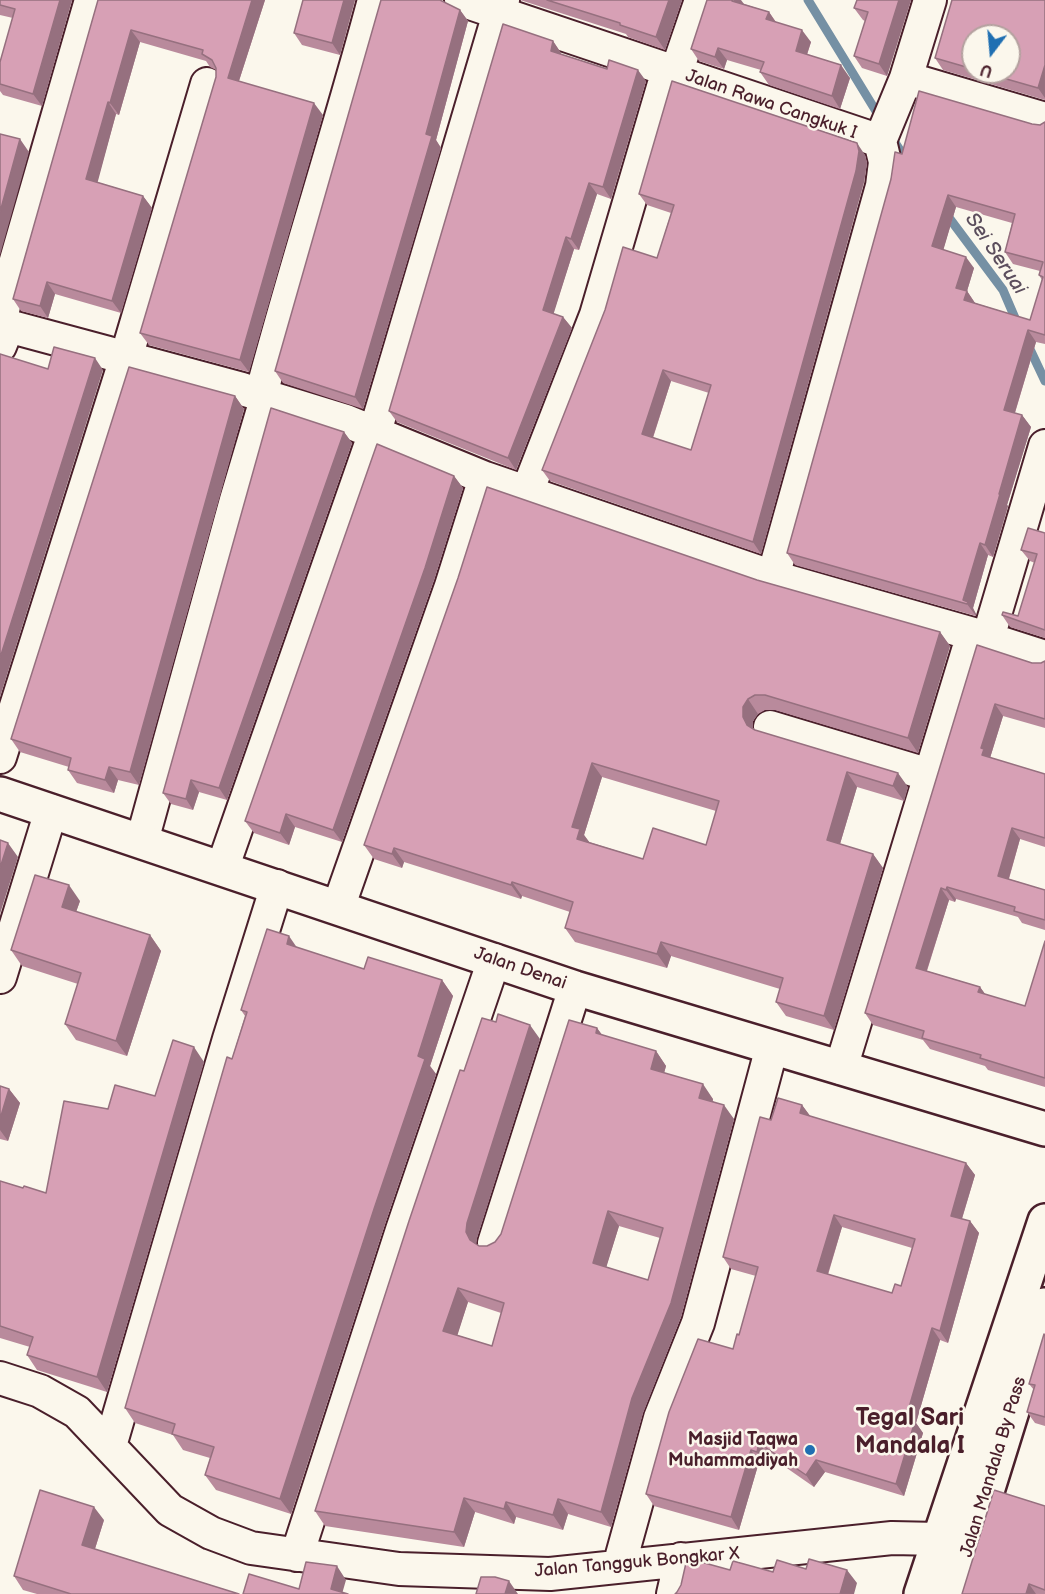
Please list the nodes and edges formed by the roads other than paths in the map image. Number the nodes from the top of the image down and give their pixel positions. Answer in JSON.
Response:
{"nodes":[{"id":1,"x":91,"y":0,"type":"edge"},
{"id":2,"x":374,"y":0,"type":"edge"},
{"id":3,"x":461,"y":0,"type":"edge"},
{"id":4,"x":701,"y":0,"type":"edge"},
{"id":5,"x":930,"y":0,"type":"edge"},
{"id":6,"x":502,"y":6,"type":"edge"},
{"id":7,"x":672,"y":72,"type":"junction"},
{"id":8,"x":906,"y":78,"type":"junction"},
{"id":9,"x":207,"y":84,"type":"dead end"},
{"id":10,"x":1045,"y":119,"type":"edge"},
{"id":11,"x":884,"y":132,"type":"junction"},
{"id":12,"x":3,"y":325,"type":"edge"},
{"id":13,"x":126,"y":358,"type":"junction"},
{"id":14,"x":264,"y":395,"type":"junction"},
{"id":15,"x":375,"y":432,"type":"junction"},
{"id":16,"x":1045,"y":446,"type":"edge"},
{"id":17,"x":485,"y":478,"type":"junction"},
{"id":18,"x":527,"y":492,"type":"junction"},
{"id":19,"x":773,"y":577,"type":"junction"},
{"id":20,"x":981,"y":636,"type":"junction"},
{"id":21,"x":1045,"y":657,"type":"edge"},
{"id":22,"x":770,"y":727,"type":"dead end"},
{"id":23,"x":0,"y":757,"type":"edge"},
{"id":24,"x":930,"y":775,"type":"junction"},
{"id":25,"x":0,"y":794,"type":"edge"},
{"id":26,"x":51,"y":811,"type":"junction"},
{"id":27,"x":142,"y":841,"type":"junction"},
{"id":28,"x":222,"y":869,"type":"junction"},
{"id":29,"x":277,"y":886,"type":"junction"},
{"id":30,"x":338,"y":908,"type":"junction"},
{"id":31,"x":494,"y":960,"type":"junction"},
{"id":32,"x":0,"y":977,"type":"edge"},
{"id":33,"x":575,"y":988,"type":"junction"},
{"id":34,"x":772,"y":1047,"type":"junction"},
{"id":35,"x":841,"y":1068,"type":"junction"},
{"id":36,"x":1045,"y":1129,"type":"edge"},
{"id":37,"x":1045,"y":1221,"type":"edge"},
{"id":38,"x":494,"y":1243,"type":"edge"},
{"id":39,"x":1045,"y":1305,"type":"edge"},
{"id":40,"x":0,"y":1378,"type":"edge"},
{"id":41,"x":110,"y":1446,"type":"junction"},
{"id":42,"x":939,"y":1539,"type":"junction"},
{"id":43,"x":297,"y":1555,"type":"junction"},
{"id":44,"x":681,"y":1559,"type":"junction"},
{"id":45,"x":619,"y":1566,"type":"junction"},
{"id":46,"x":395,"y":1581,"type":"edge"},
{"id":47,"x":548,"y":1584,"type":"edge"},
{"id":48,"x":673,"y":1594,"type":"edge"},
{"id":49,"x":921,"y":1594,"type":"edge"},
{"id":50,"x":955,"y":1594,"type":"edge"}],
"edges":[{"from":1,"to":12,"type":"street"},
{"from":2,"to":14,"type":"street"},
{"from":3,"to":6,"type":"street","name":"Jalan Rawa Cangkuk I"},
{"from":4,"to":7,"type":"street"},
{"from":5,"to":8,"type":"street"},
{"from":6,"to":7,"type":"street","name":"Jalan Rawa Cangkuk I"},
{"from":6,"to":15,"type":"street"},
{"from":7,"to":11,"type":"street","name":"Jalan Rawa Cangkuk I"},
{"from":7,"to":18,"type":"street"},
{"from":8,"to":10,"type":"street"},
{"from":8,"to":11,"type":"street"},
{"from":9,"to":13,"type":"street"},
{"from":11,"to":19,"type":"street"},
{"from":12,"to":13,"type":"street"},
{"from":13,"to":14,"type":"street"},
{"from":13,"to":23,"type":"street"},
{"from":14,"to":15,"type":"street"},
{"from":14,"to":27,"type":"street"},
{"from":15,"to":17,"type":"street"},
{"from":15,"to":28,"type":"street"},
{"from":16,"to":20,"type":"street"},
{"from":17,"to":18,"type":"street"},
{"from":17,"to":30,"type":"street"},
{"from":18,"to":19,"type":"street"},
{"from":19,"to":20,"type":"street"},
{"from":20,"to":21,"type":"street"},
{"from":20,"to":24,"type":"street"},
{"from":22,"to":24,"type":"street"},
{"from":24,"to":35,"type":"street"},
{"from":25,"to":26,"type":"main road","name":"Jalan Denai"},
{"from":26,"to":27,"type":"main road","name":"Jalan Denai"},
{"from":26,"to":32,"type":"street"},
{"from":27,"to":28,"type":"main road","name":"Jalan Denai"},
{"from":28,"to":29,"type":"main road","name":"Jalan Denai"},
{"from":29,"to":30,"type":"main road","name":"Jalan Denai"},
{"from":29,"to":41,"type":"street"},
{"from":30,"to":31,"type":"main road","name":"Jalan Denai"},
{"from":31,"to":33,"type":"main road","name":"Jalan Denai"},
{"from":31,"to":43,"type":"street"},
{"from":33,"to":34,"type":"main road","name":"Jalan Denai"},
{"from":33,"to":38,"type":"street"},
{"from":34,"to":35,"type":"main road","name":"Jalan Denai"},
{"from":34,"to":45,"type":"street"},
{"from":35,"to":36,"type":"main road","name":"Jalan Denai"},
{"from":37,"to":42,"type":"main road","name":"Jalan Mandala By Pass"},
{"from":39,"to":50,"type":"main road","name":"Jalan Mandala By Pass"},
{"from":40,"to":41,"type":"street","name":"Jalan Tangguk Bongkar X"},
{"from":41,"to":43,"type":"street","name":"Jalan Tangguk Bongkar X"},
{"from":42,"to":44,"type":"street","name":"Jalan Tangguk Bongkar X"},
{"from":42,"to":49,"type":"main road","name":"Jalan Mandala By Pass"},
{"from":43,"to":46,"type":"street","name":"Jalan Tangguk Bongkar X"},
{"from":44,"to":45,"type":"street","name":"Jalan Tangguk Bongkar X"},
{"from":44,"to":48,"type":"street"},
{"from":45,"to":47,"type":"street","name":"Jalan Tangguk Bongkar X"},
{"from":46,"to":47,"type":"street","name":"Jalan Tangguk Bongkar X"}]}
